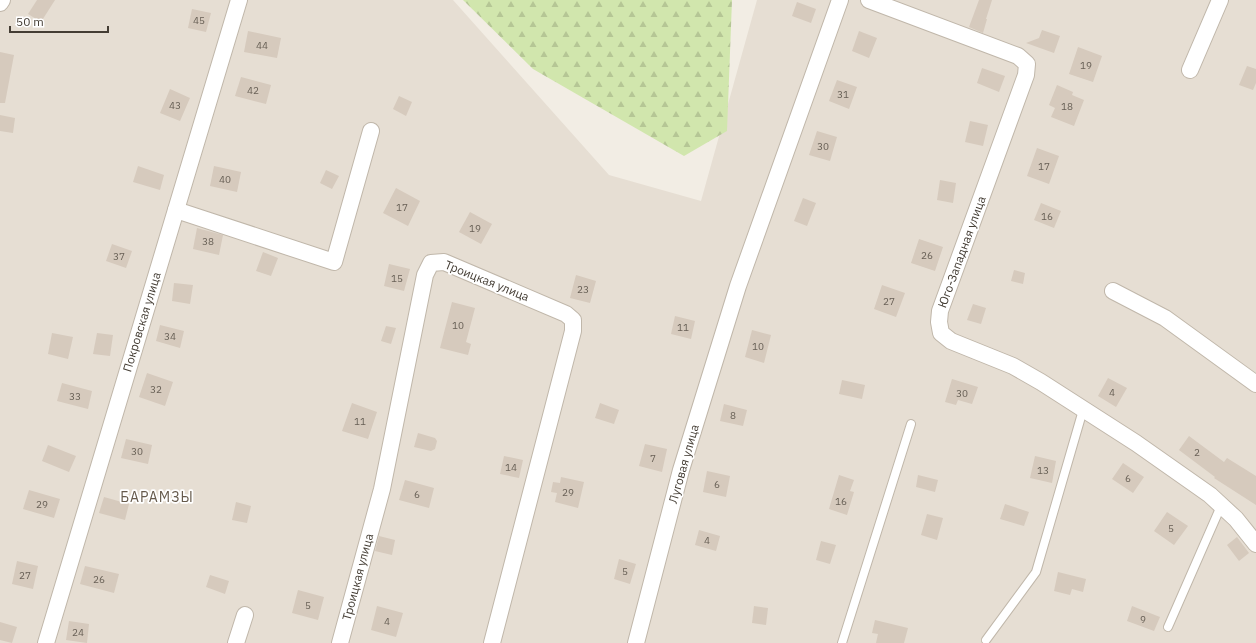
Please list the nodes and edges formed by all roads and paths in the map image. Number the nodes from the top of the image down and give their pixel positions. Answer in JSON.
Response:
{"nodes":[{"id":1,"x":2,"y":0,"type":"edge"},
{"id":2,"x":239,"y":0,"type":"edge"},
{"id":3,"x":840,"y":0,"type":"edge"},
{"id":4,"x":868,"y":0,"type":"edge"},
{"id":5,"x":1220,"y":0,"type":"edge"},
{"id":6,"x":0,"y":4,"type":"edge"},
{"id":7,"x":1190,"y":70,"type":"dead end"},
{"id":8,"x":371,"y":131,"type":"dead end"},
{"id":9,"x":176,"y":210,"type":"junction"},
{"id":10,"x":1113,"y":291,"type":"dead end"},
{"id":11,"x":1256,"y":384,"type":"edge"},
{"id":12,"x":1083,"y":410,"type":"junction"},
{"id":13,"x":911,"y":424,"type":"dead end"},
{"id":14,"x":1221,"y":506,"type":"junction"},
{"id":15,"x":1256,"y":544,"type":"edge"},
{"id":16,"x":245,"y":615,"type":"dead end"},
{"id":17,"x":1168,"y":627,"type":"dead end"},
{"id":18,"x":986,"y":640,"type":"dead end"},
{"id":19,"x":46,"y":643,"type":"edge"},
{"id":20,"x":236,"y":643,"type":"edge"},
{"id":21,"x":340,"y":643,"type":"edge"},
{"id":22,"x":492,"y":643,"type":"edge"},
{"id":23,"x":636,"y":643,"type":"edge"},
{"id":24,"x":842,"y":643,"type":"edge"}],
"edges":[{"from":1,"to":6,"type":"street"},
{"from":2,"to":9,"type":"street","name":"Покровская улица"},
{"from":3,"to":23,"type":"street","name":"Луговая улица"},
{"from":4,"to":12,"type":"street","name":"Юго-Западная улица"},
{"from":5,"to":7,"type":"street"},
{"from":8,"to":9,"type":"street"},
{"from":9,"to":19,"type":"street","name":"Покровская улица"},
{"from":10,"to":11,"type":"street"},
{"from":12,"to":14,"type":"street","name":"Юго-Западная улица"},
{"from":12,"to":18,"type":"lane"},
{"from":13,"to":24,"type":"lane"},
{"from":14,"to":15,"type":"street","name":"Юго-Западная улица"},
{"from":14,"to":17,"type":"lane"},
{"from":16,"to":20,"type":"street"},
{"from":21,"to":22,"type":"street","name":"Троицкая улица"}]}
